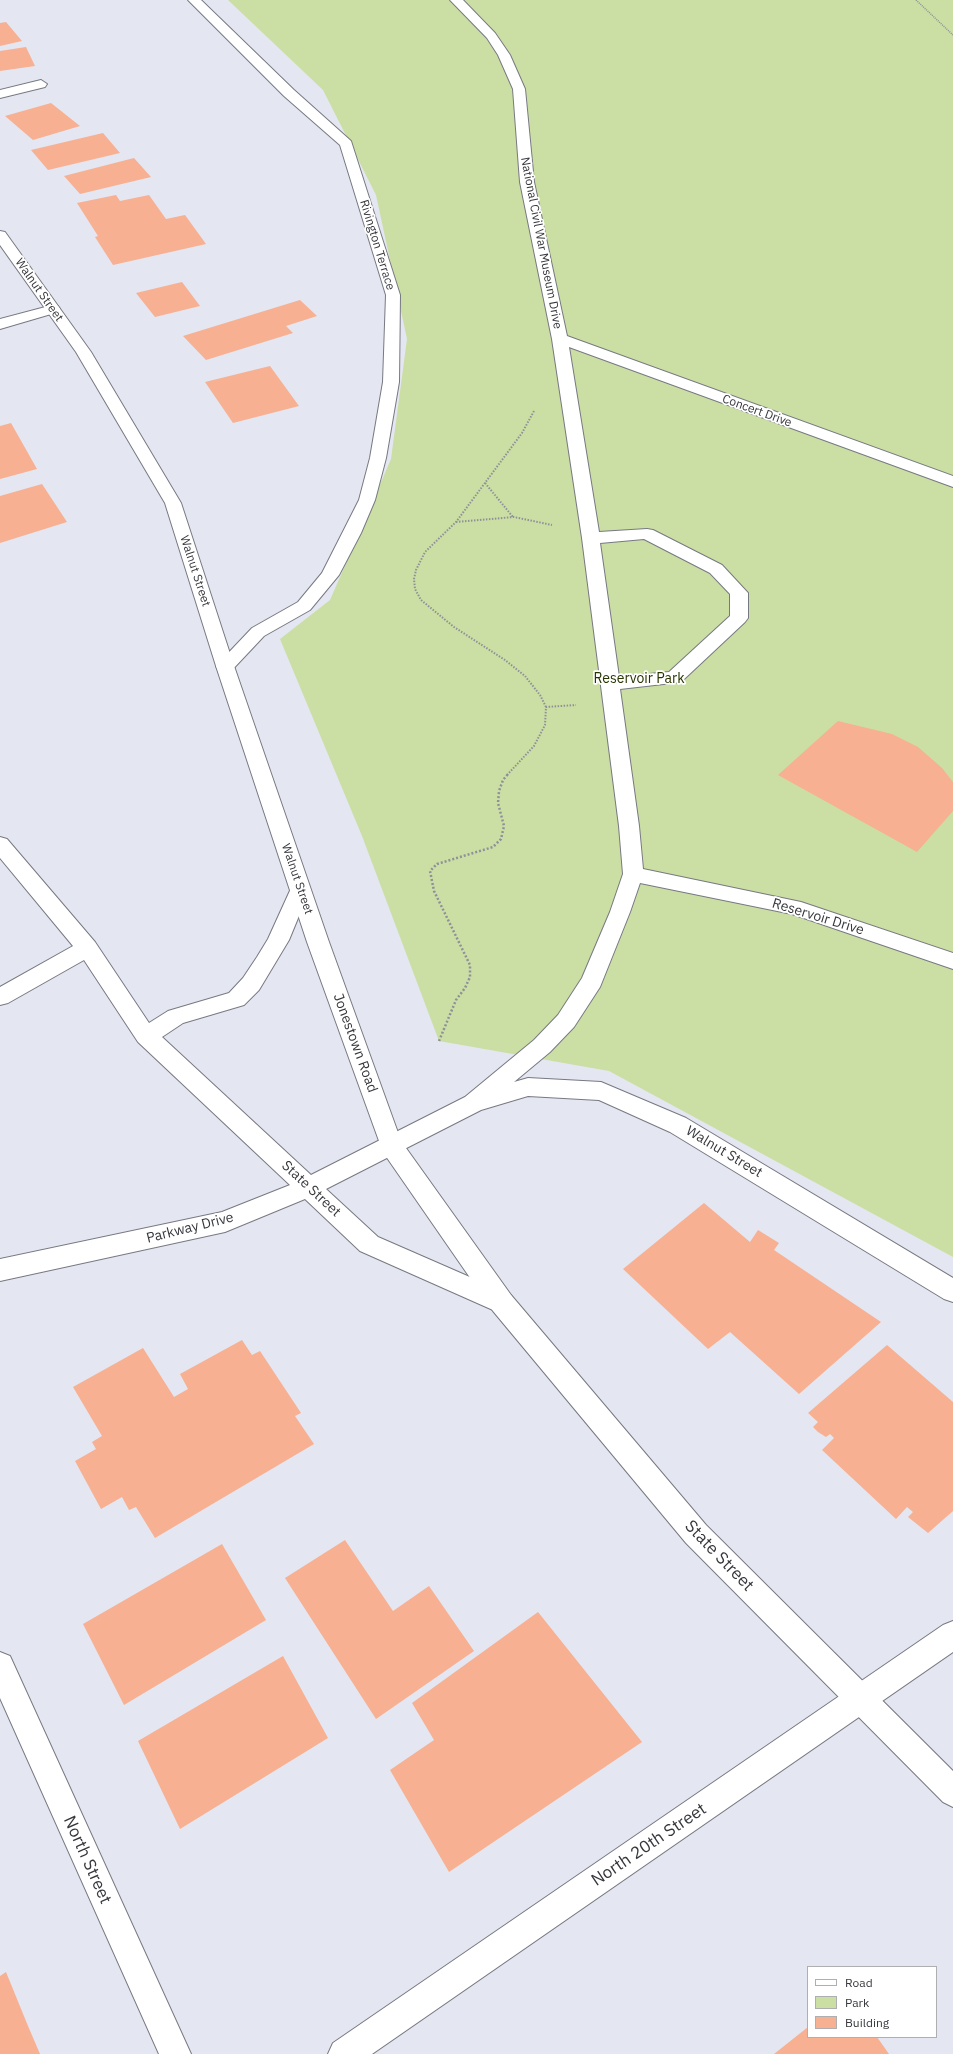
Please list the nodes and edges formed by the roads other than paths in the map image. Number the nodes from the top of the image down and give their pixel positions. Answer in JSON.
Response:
{"nodes":[{"id":1,"x":194,"y":0,"type":"edge"},
{"id":2,"x":456,"y":0,"type":"edge"},
{"id":3,"x":40,"y":84,"type":"dead end"},
{"id":4,"x":0,"y":94,"type":"edge"},
{"id":5,"x":0,"y":235,"type":"edge"},
{"id":6,"x":53,"y":309,"type":"junction"},
{"id":7,"x":0,"y":324,"type":"edge"},
{"id":8,"x":560,"y":339,"type":"junction"},
{"id":9,"x":953,"y":482,"type":"edge"},
{"id":10,"x":590,"y":531,"type":"junction"},
{"id":11,"x":225,"y":666,"type":"junction"},
{"id":12,"x":611,"y":684,"type":"junction"},
{"id":13,"x":0,"y":844,"type":"edge"},
{"id":14,"x":633,"y":874,"type":"junction"},
{"id":15,"x":300,"y":889,"type":"junction"},
{"id":16,"x":318,"y":942,"type":"joint"},
{"id":17,"x":87,"y":948,"type":"junction"},
{"id":18,"x":953,"y":961,"type":"edge"},
{"id":19,"x":0,"y":997,"type":"edge"},
{"id":20,"x":146,"y":1036,"type":"junction"},
{"id":21,"x":473,"y":1103,"type":"junction"},
{"id":22,"x":391,"y":1145,"type":"junction"},
{"id":23,"x":309,"y":1186,"type":"junction"},
{"id":24,"x":0,"y":1270,"type":"edge"},
{"id":25,"x":953,"y":1291,"type":"edge"},
{"id":26,"x":502,"y":1303,"type":"junction"},
{"id":27,"x":953,"y":1635,"type":"edge"},
{"id":28,"x":0,"y":1666,"type":"edge"},
{"id":29,"x":862,"y":1699,"type":"junction"},
{"id":30,"x":953,"y":1792,"type":"edge"},
{"id":31,"x":175,"y":2054,"type":"edge"},
{"id":32,"x":344,"y":2054,"type":"edge"}],
"edges":[{"from":1,"to":11,"type":"street","name":"Rivington Terrace"},
{"from":2,"to":8,"type":"street","name":"National Civil War Museum Drive"},
{"from":3,"to":4,"type":"street"},
{"from":5,"to":6,"type":"street","name":"Walnut Street"},
{"from":6,"to":7,"type":"street"},
{"from":6,"to":11,"type":"street","name":"Walnut Street"},
{"from":8,"to":9,"type":"street","name":"Concert Drive"},
{"from":8,"to":10,"type":"street","name":"National Civil War Museum Drive"},
{"from":10,"to":12,"type":"street","name":"National Civil War Museum Drive"},
{"from":10,"to":12,"type":"street"},
{"from":11,"to":15,"type":"street","name":"Walnut Street"},
{"from":12,"to":14,"type":"street","name":"National Civil War Museum Drive"},
{"from":13,"to":17,"type":"street","name":"State Street"},
{"from":14,"to":18,"type":"street","name":"Reservoir Drive"},
{"from":14,"to":21,"type":"street"},
{"from":15,"to":16,"type":"street","name":"Walnut Street"},
{"from":15,"to":20,"type":"street"},
{"from":16,"to":22,"type":"street","name":"Jonestown Road"},
{"from":17,"to":19,"type":"street"},
{"from":17,"to":20,"type":"street","name":"State Street"},
{"from":20,"to":23,"type":"street","name":"State Street"},
{"from":21,"to":22,"type":"street","name":"Parkway Drive"},
{"from":21,"to":25,"type":"street","name":"Walnut Street"},
{"from":22,"to":23,"type":"street","name":"Parkway Drive"},
{"from":22,"to":26,"type":"street","name":"State Street"},
{"from":23,"to":24,"type":"street","name":"Parkway Drive"},
{"from":23,"to":26,"type":"street","name":"State Street"},
{"from":26,"to":29,"type":"street","name":"State Street"},
{"from":27,"to":29,"type":"street","name":"North 20th Street"},
{"from":28,"to":31,"type":"street","name":"North Street"},
{"from":29,"to":30,"type":"street","name":"State Street"},
{"from":29,"to":32,"type":"street","name":"North 20th Street"}]}
